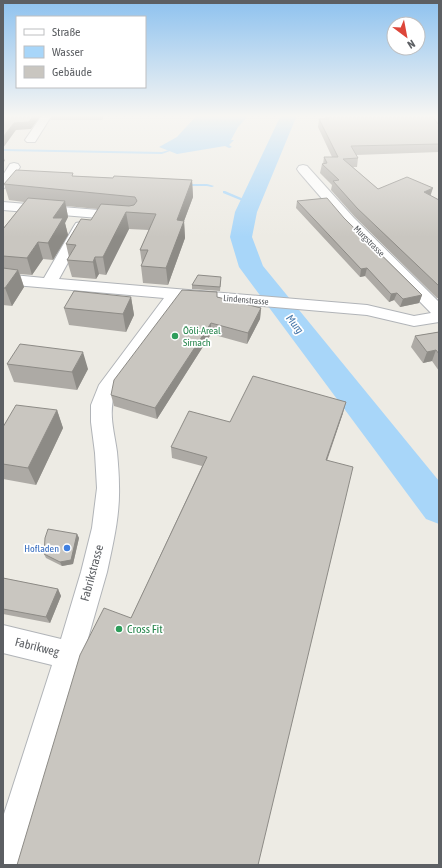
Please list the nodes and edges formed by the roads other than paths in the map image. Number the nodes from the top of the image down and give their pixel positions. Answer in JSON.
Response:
{"nodes":[{"id":1,"x":14,"y":167,"type":"dead end"},
{"id":2,"x":303,"y":169,"type":"dead end"},
{"id":3,"x":3,"y":184,"type":"edge"},
{"id":4,"x":3,"y":206,"type":"edge"},
{"id":5,"x":88,"y":214,"type":"junction"},
{"id":6,"x":131,"y":217,"type":"edge"},
{"id":7,"x":3,"y":279,"type":"edge"},
{"id":8,"x":50,"y":283,"type":"junction"},
{"id":9,"x":175,"y":294,"type":"junction"},
{"id":10,"x":439,"y":311,"type":"edge"},
{"id":11,"x":439,"y":317,"type":"edge"},
{"id":12,"x":3,"y":639,"type":"edge"},
{"id":13,"x":70,"y":655,"type":"junction"},
{"id":14,"x":5,"y":865,"type":"edge"}],
"edges":[{"from":1,"to":3,"type":"street"},
{"from":2,"to":10,"type":"street","name":"Murgstrasse"},
{"from":4,"to":5,"type":"street"},
{"from":5,"to":6,"type":"street"},
{"from":5,"to":8,"type":"street"},
{"from":7,"to":8,"type":"street","name":"Lindenstrasse"},
{"from":8,"to":9,"type":"street","name":"Lindenstrasse"},
{"from":9,"to":11,"type":"street","name":"Lindenstrasse"},
{"from":9,"to":13,"type":"street","name":"Fabrikstrasse"},
{"from":12,"to":13,"type":"street","name":"Fabrikweg"},
{"from":13,"to":14,"type":"street","name":"Fabrikstrasse"}]}
